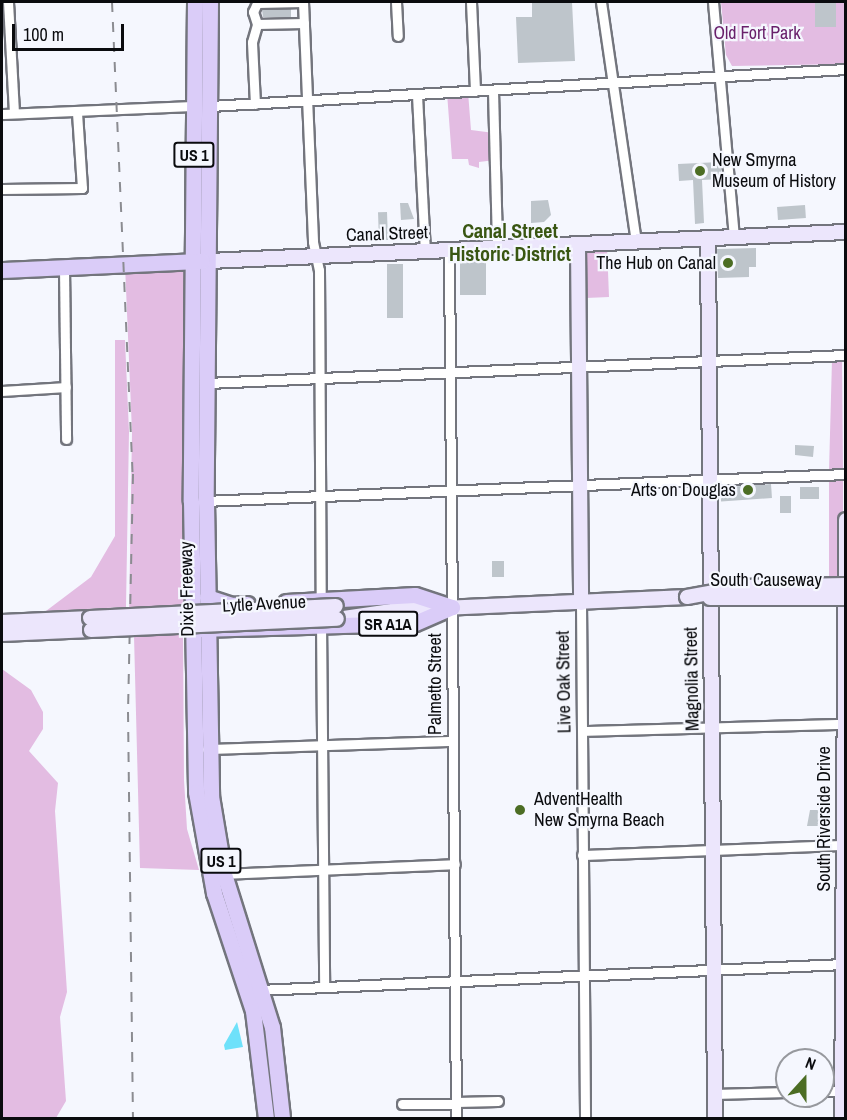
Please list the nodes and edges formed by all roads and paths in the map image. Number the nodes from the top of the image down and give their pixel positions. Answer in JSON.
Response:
{"nodes":[{"id":1,"x":8,"y":2,"type":"edge"},
{"id":2,"x":195,"y":2,"type":"edge"},
{"id":3,"x":210,"y":2,"type":"edge"},
{"id":4,"x":303,"y":2,"type":"edge"},
{"id":5,"x":396,"y":2,"type":"edge"},
{"id":6,"x":471,"y":2,"type":"edge"},
{"id":7,"x":601,"y":2,"type":"edge"},
{"id":8,"x":713,"y":2,"type":"edge"},
{"id":9,"x":304,"y":23,"type":"junction"},
{"id":10,"x":256,"y":24,"type":"junction"},
{"id":11,"x":398,"y":36,"type":"dead end"},
{"id":12,"x":200,"y":53,"type":"junction"},
{"id":13,"x":846,"y":69,"type":"edge"},
{"id":14,"x":719,"y":74,"type":"junction"},
{"id":15,"x":612,"y":85,"type":"junction"},
{"id":16,"x":493,"y":91,"type":"junction"},
{"id":17,"x":475,"y":92,"type":"junction"},
{"id":18,"x":417,"y":94,"type":"junction"},
{"id":19,"x":308,"y":100,"type":"junction"},
{"id":20,"x":255,"y":104,"type":"junction"},
{"id":21,"x":202,"y":106,"type":"junction"},
{"id":22,"x":77,"y":112,"type":"junction"},
{"id":23,"x":14,"y":113,"type":"junction"},
{"id":24,"x":2,"y":114,"type":"edge"},
{"id":25,"x":2,"y":189,"type":"edge"},
{"id":26,"x":846,"y":232,"type":"edge"},
{"id":27,"x":734,"y":237,"type":"junction"},
{"id":28,"x":708,"y":239,"type":"junction"},
{"id":29,"x":636,"y":242,"type":"junction"},
{"id":30,"x":578,"y":245,"type":"junction"},
{"id":31,"x":497,"y":248,"type":"junction"},
{"id":32,"x":449,"y":250,"type":"junction"},
{"id":33,"x":425,"y":251,"type":"junction"},
{"id":34,"x":316,"y":256,"type":"junction"},
{"id":35,"x":202,"y":261,"type":"junction"},
{"id":36,"x":64,"y":268,"type":"junction"},
{"id":37,"x":2,"y":270,"type":"edge"},
{"id":38,"x":846,"y":355,"type":"edge"},
{"id":39,"x":707,"y":360,"type":"junction"},
{"id":40,"x":579,"y":367,"type":"junction"},
{"id":41,"x":449,"y":373,"type":"junction"},
{"id":42,"x":321,"y":380,"type":"junction"},
{"id":43,"x":207,"y":383,"type":"junction"},
{"id":44,"x":66,"y":387,"type":"junction"},
{"id":45,"x":2,"y":391,"type":"edge"},
{"id":46,"x":66,"y":440,"type":"dead end"},
{"id":47,"x":846,"y":474,"type":"edge"},
{"id":48,"x":709,"y":479,"type":"junction"},
{"id":49,"x":580,"y":483,"type":"junction"},
{"id":50,"x":451,"y":490,"type":"junction"},
{"id":51,"x":321,"y":499,"type":"junction"},
{"id":52,"x":198,"y":501,"type":"junction"},
{"id":53,"x":846,"y":520,"type":"edge"},
{"id":54,"x":846,"y":585,"type":"edge"},
{"id":55,"x":687,"y":597,"type":"junction"},
{"id":56,"x":846,"y":598,"type":"edge"},
{"id":57,"x":322,"y":600,"type":"junction"},
{"id":58,"x":581,"y":603,"type":"junction"},
{"id":59,"x":207,"y":605,"type":"junction"},
{"id":60,"x":452,"y":607,"type":"junction"},
{"id":61,"x":2,"y":622,"type":"edge"},
{"id":62,"x":90,"y":624,"type":"junction"},
{"id":63,"x":193,"y":625,"type":"junction"},
{"id":64,"x":320,"y":627,"type":"junction"},
{"id":65,"x":207,"y":632,"type":"junction"},
{"id":66,"x":2,"y":634,"type":"edge"},
{"id":67,"x":841,"y":724,"type":"junction"},
{"id":68,"x":711,"y":727,"type":"junction"},
{"id":69,"x":583,"y":731,"type":"junction"},
{"id":70,"x":451,"y":741,"type":"junction"},
{"id":71,"x":324,"y":744,"type":"junction"},
{"id":72,"x":202,"y":750,"type":"junction"},
{"id":73,"x":842,"y":845,"type":"junction"},
{"id":74,"x":714,"y":851,"type":"junction"},
{"id":75,"x":582,"y":855,"type":"junction"},
{"id":76,"x":454,"y":864,"type":"junction"},
{"id":77,"x":324,"y":868,"type":"junction"},
{"id":78,"x":217,"y":874,"type":"junction"},
{"id":79,"x":843,"y":964,"type":"junction"},
{"id":80,"x":714,"y":968,"type":"junction"},
{"id":81,"x":584,"y":974,"type":"junction"},
{"id":82,"x":455,"y":980,"type":"junction"},
{"id":83,"x":324,"y":985,"type":"junction"},
{"id":84,"x":263,"y":989,"type":"junction"},
{"id":85,"x":248,"y":990,"type":"junction"},
{"id":86,"x":835,"y":1091,"type":"edge"},
{"id":87,"x":842,"y":1091,"type":"junction"},
{"id":88,"x":775,"y":1092,"type":"edge"},
{"id":89,"x":714,"y":1094,"type":"junction"},
{"id":90,"x":498,"y":1101,"type":"dead end"},
{"id":91,"x":456,"y":1103,"type":"junction"},
{"id":92,"x":402,"y":1104,"type":"dead end"},
{"id":93,"x":274,"y":1114,"type":"edge"},
{"id":94,"x":456,"y":1119,"type":"edge"},
{"id":95,"x":585,"y":1119,"type":"edge"},
{"id":96,"x":715,"y":1119,"type":"edge"},
{"id":97,"x":842,"y":1119,"type":"edge"}],
"edges":[{"from":1,"to":23,"type":"street"},
{"from":2,"to":12,"type":"main road"},
{"from":3,"to":12,"type":"main road"},
{"from":4,"to":9,"type":"street"},
{"from":4,"to":10,"type":"street"},
{"from":5,"to":11,"type":"street"},
{"from":6,"to":17,"type":"street"},
{"from":7,"to":15,"type":"street"},
{"from":8,"to":14,"type":"street"},
{"from":9,"to":10,"type":"street"},
{"from":9,"to":19,"type":"street"},
{"from":10,"to":20,"type":"street"},
{"from":12,"to":21,"type":"main road"},
{"from":13,"to":14,"type":"street"},
{"from":14,"to":15,"type":"street"},
{"from":14,"to":27,"type":"street"},
{"from":15,"to":16,"type":"street"},
{"from":15,"to":29,"type":"street"},
{"from":16,"to":17,"type":"street"},
{"from":16,"to":31,"type":"street"},
{"from":17,"to":18,"type":"street"},
{"from":18,"to":19,"type":"street"},
{"from":18,"to":33,"type":"street"},
{"from":19,"to":20,"type":"street"},
{"from":19,"to":34,"type":"street"},
{"from":20,"to":21,"type":"street"},
{"from":21,"to":22,"type":"street"},
{"from":21,"to":35,"type":"main road","name":"Dixie Freeway","number":"US 1"},
{"from":21,"to":35,"type":"main road","name":"Dixie Freeway","number":"US 1"},
{"from":22,"to":23,"type":"street"},
{"from":22,"to":25,"type":"street"},
{"from":23,"to":24,"type":"street"},
{"from":26,"to":27,"type":"street","name":"Canal Street"},
{"from":27,"to":28,"type":"street","name":"Canal Street"},
{"from":28,"to":29,"type":"street","name":"Canal Street"},
{"from":28,"to":39,"type":"street","name":"Magnolia Street"},
{"from":29,"to":30,"type":"street","name":"Canal Street"},
{"from":30,"to":31,"type":"street","name":"Canal Street"},
{"from":30,"to":40,"type":"street","name":"Live Oak Street"},
{"from":31,"to":32,"type":"street","name":"Canal Street"},
{"from":32,"to":33,"type":"street","name":"Canal Street"},
{"from":32,"to":41,"type":"street","name":"Palmetto Street"},
{"from":33,"to":34,"type":"street","name":"Canal Street"},
{"from":34,"to":35,"type":"street","name":"Canal Street"},
{"from":34,"to":42,"type":"street"},
{"from":35,"to":36,"type":"main road","name":"Canal Street"},
{"from":35,"to":43,"type":"main road","name":"Dixie Freeway","number":"US 1"},
{"from":35,"to":52,"type":"main road","name":"Dixie Freeway","number":"US 1"},
{"from":36,"to":37,"type":"main road","name":"Canal Street"},
{"from":36,"to":44,"type":"street"},
{"from":38,"to":39,"type":"street"},
{"from":39,"to":40,"type":"street"},
{"from":39,"to":48,"type":"street","name":"Magnolia Street"},
{"from":40,"to":41,"type":"street"},
{"from":40,"to":49,"type":"street","name":"Live Oak Street"},
{"from":41,"to":42,"type":"street"},
{"from":41,"to":50,"type":"street","name":"Palmetto Street"},
{"from":42,"to":43,"type":"street"},
{"from":42,"to":51,"type":"street"},
{"from":43,"to":52,"type":"main road","name":"Dixie Freeway","number":"US 1"},
{"from":44,"to":45,"type":"street"},
{"from":44,"to":46,"type":"street"},
{"from":47,"to":48,"type":"street"},
{"from":48,"to":49,"type":"street"},
{"from":48,"to":68,"type":"street","name":"Magnolia Street"},
{"from":49,"to":50,"type":"street"},
{"from":49,"to":58,"type":"street","name":"Live Oak Street"},
{"from":50,"to":51,"type":"street"},
{"from":50,"to":60,"type":"street","name":"Palmetto Street"},
{"from":51,"to":52,"type":"street"},
{"from":51,"to":57,"type":"street"},
{"from":52,"to":59,"type":"main road","name":"Dixie Freeway","number":"US 1"},
{"from":52,"to":63,"type":"main road","name":"Dixie Freeway","number":"US 1"},
{"from":53,"to":67,"type":"street","name":"South Riverside Drive"},
{"from":54,"to":55,"type":"street","name":"South Causeway","number":"SR A1A","bridge":true},
{"from":55,"to":56,"type":"street","name":"South Causeway","number":"SR A1A","bridge":true},
{"from":55,"to":58,"type":"street","name":"South Causeway","number":"SR A1A"},
{"from":57,"to":59,"type":"main road","number":"SR A1A"},
{"from":57,"to":60,"type":"main road","number":"SR A1A"},
{"from":57,"to":64,"type":"street"},
{"from":58,"to":60,"type":"street","name":"Lytle Avenue","number":"SR A1A"},
{"from":58,"to":69,"type":"street","name":"Live Oak Street"},
{"from":59,"to":63,"type":"main road"},
{"from":59,"to":65,"type":"main road","name":"Dixie Freeway","number":"US 1"},
{"from":60,"to":62,"type":"street","name":"Lytle Avenue","bridge":true},
{"from":60,"to":64,"type":"main road","number":"SR A1A"},
{"from":60,"to":70,"type":"street","name":"Palmetto Street"},
{"from":61,"to":62,"type":"street","name":"Lytle Avenue"},
{"from":62,"to":66,"type":"street","name":"Lytle Avenue"},
{"from":63,"to":65,"type":"main road","number":"SR A1A"},
{"from":63,"to":72,"type":"main road","name":"Dixie Freeway","number":"US 1"},
{"from":64,"to":65,"type":"main road","number":"SR A1A"},
{"from":64,"to":71,"type":"street"},
{"from":65,"to":72,"type":"main road","name":"Dixie Freeway","number":"US 1"},
{"from":67,"to":68,"type":"street"},
{"from":67,"to":73,"type":"street","name":"South Riverside Drive"},
{"from":68,"to":69,"type":"street"},
{"from":68,"to":74,"type":"street","name":"Magnolia Street"},
{"from":69,"to":75,"type":"street","name":"Live Oak Street"},
{"from":70,"to":71,"type":"street"},
{"from":70,"to":76,"type":"street","name":"Palmetto Street"},
{"from":71,"to":72,"type":"street"},
{"from":71,"to":77,"type":"street"},
{"from":72,"to":78,"type":"main road","name":"Dixie Freeway","number":"US 1"},
{"from":73,"to":74,"type":"street"},
{"from":73,"to":79,"type":"street","name":"South Riverside Drive"},
{"from":74,"to":75,"type":"street"},
{"from":74,"to":80,"type":"street","name":"Magnolia Street"},
{"from":75,"to":81,"type":"street","name":"Live Oak Street"},
{"from":76,"to":77,"type":"street"},
{"from":76,"to":82,"type":"street","name":"Palmetto Street"},
{"from":77,"to":78,"type":"street"},
{"from":77,"to":83,"type":"street"},
{"from":78,"to":84,"type":"main road","name":"Dixie Freeway","number":"US 1"},
{"from":78,"to":85,"type":"main road","name":"Dixie Freeway","number":"US 1"},
{"from":79,"to":80,"type":"street"},
{"from":79,"to":87,"type":"street","name":"South Riverside Drive"},
{"from":80,"to":81,"type":"street"},
{"from":80,"to":89,"type":"street","name":"Magnolia Street"},
{"from":81,"to":82,"type":"street"},
{"from":81,"to":95,"type":"street","name":"Live Oak Street"},
{"from":82,"to":83,"type":"street"},
{"from":82,"to":91,"type":"street","name":"Palmetto Street"},
{"from":83,"to":84,"type":"street"},
{"from":84,"to":85,"type":"street"},
{"from":84,"to":93,"type":"main road","name":"Dixie Freeway","number":"US 1"},
{"from":85,"to":93,"type":"main road","name":"Dixie Freeway","number":"US 1"},
{"from":86,"to":87,"type":"street"},
{"from":87,"to":97,"type":"street","name":"South Riverside Drive"},
{"from":88,"to":89,"type":"street"},
{"from":89,"to":96,"type":"street","name":"Magnolia Street"},
{"from":90,"to":91,"type":"street"},
{"from":91,"to":92,"type":"street"},
{"from":91,"to":94,"type":"street","name":"Palmetto Street"}]}
